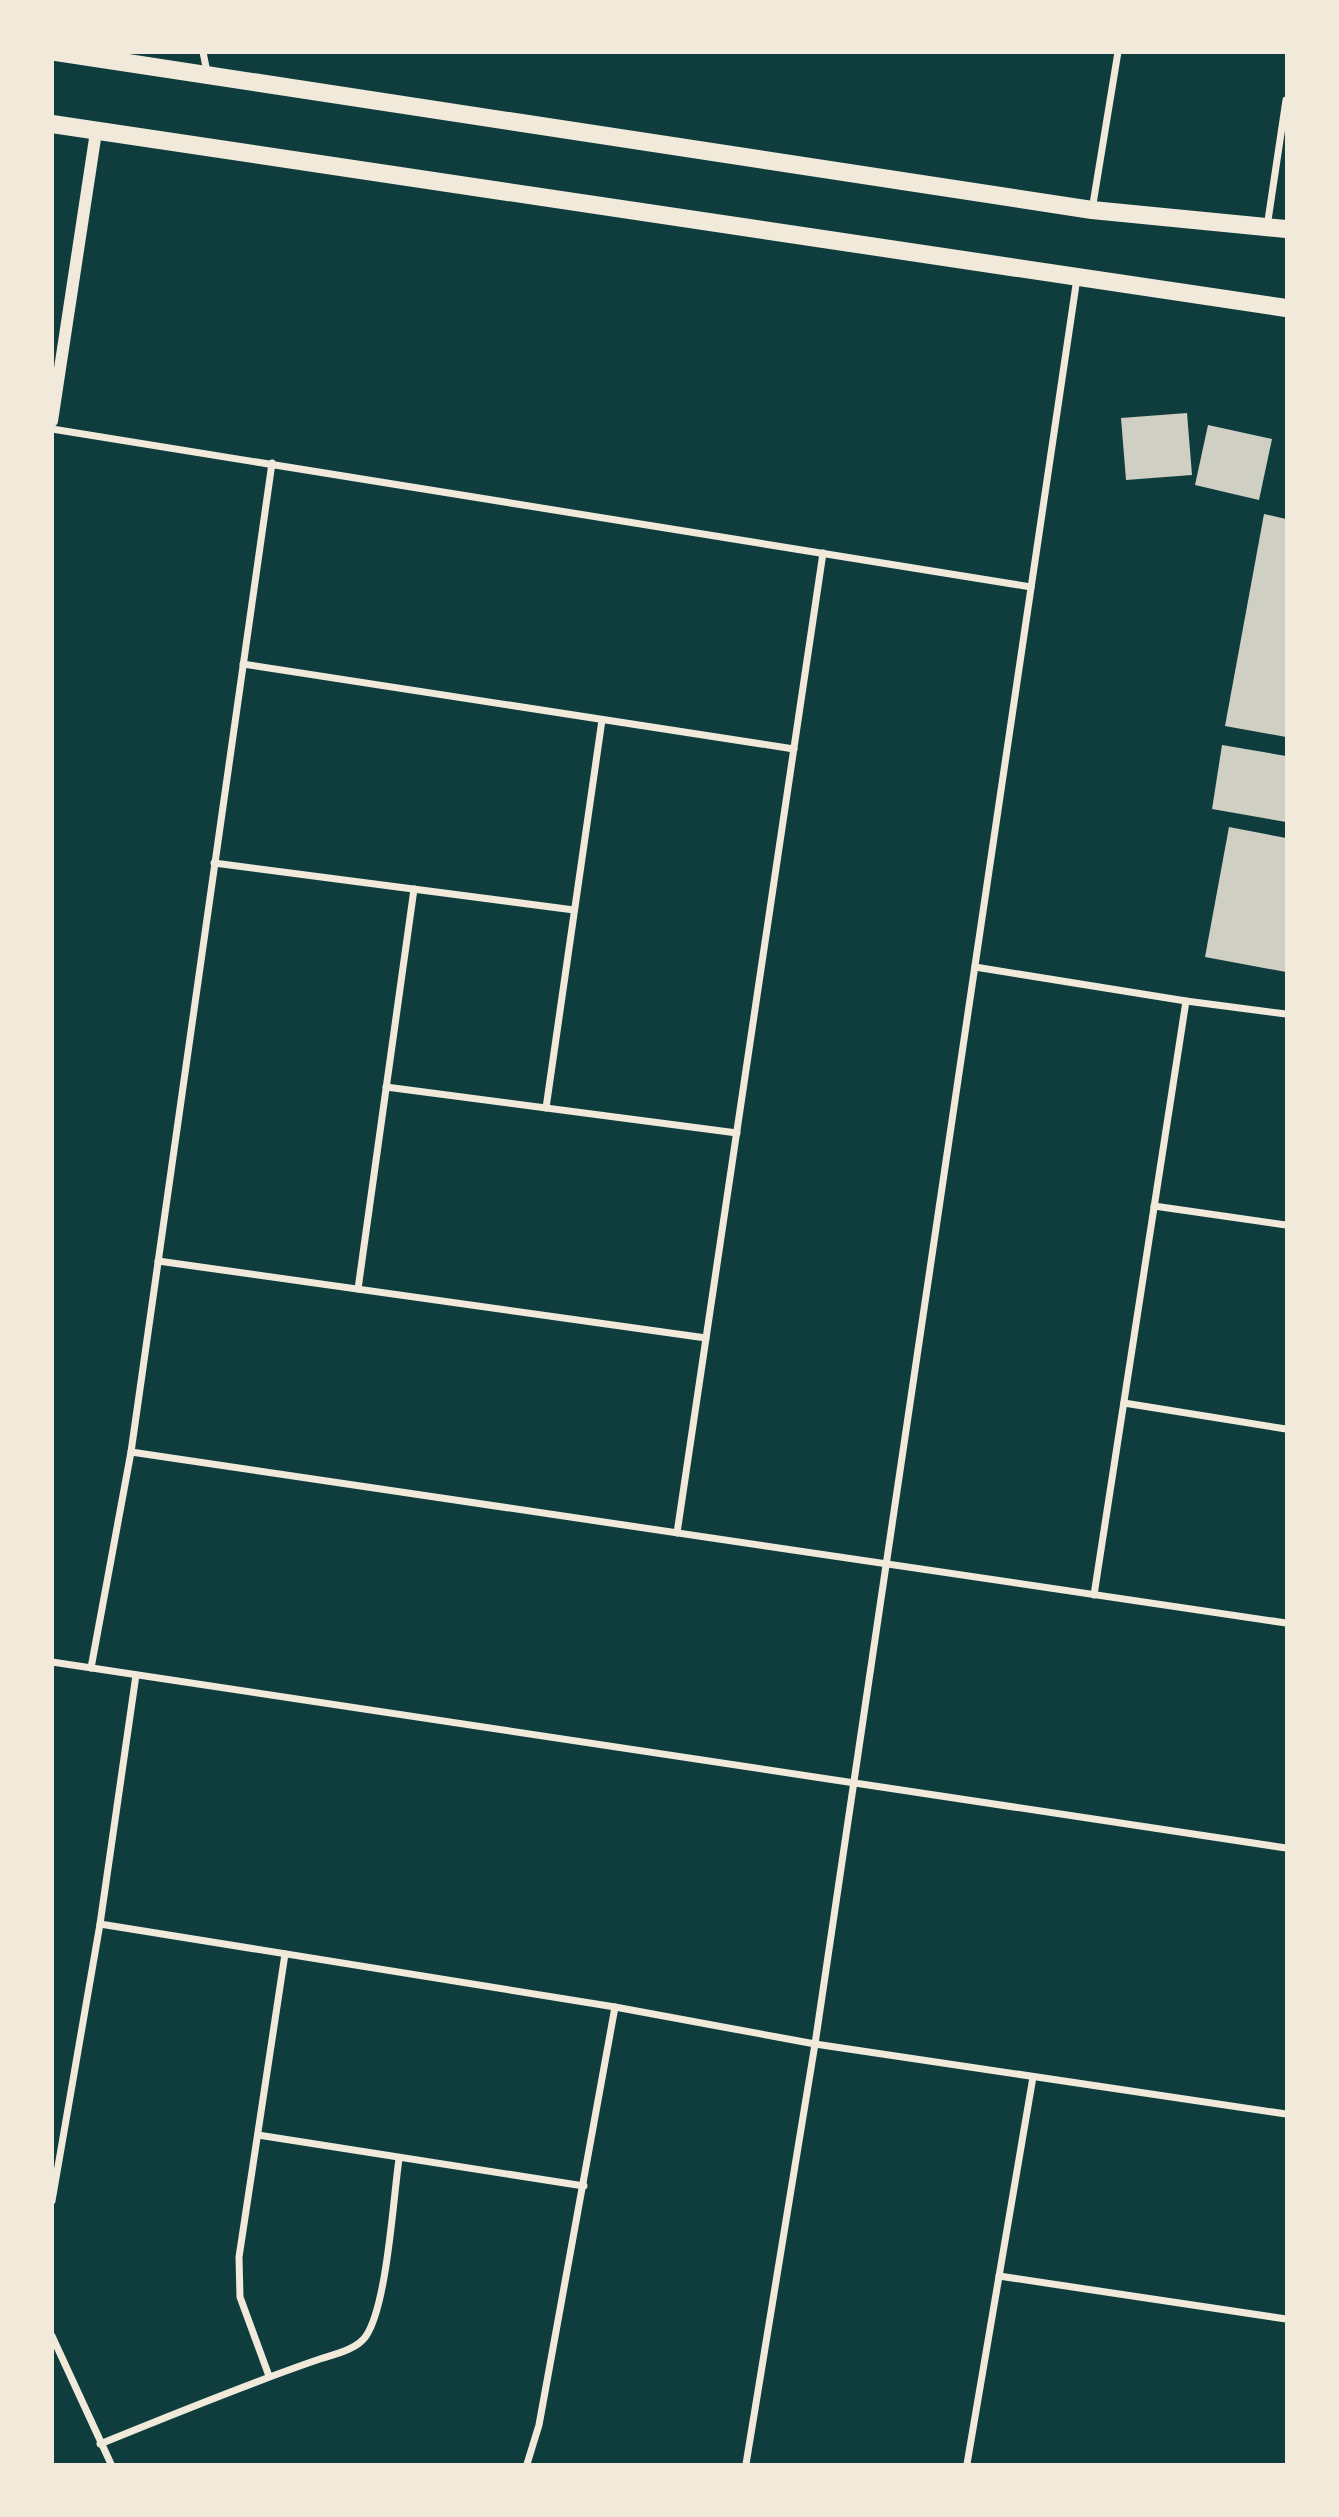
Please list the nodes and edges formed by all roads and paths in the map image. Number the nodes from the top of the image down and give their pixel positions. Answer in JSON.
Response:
{"nodes":[{"id":1,"x":56,"y":52,"type":"edge"},
{"id":2,"x":202,"y":52,"type":"edge"},
{"id":3,"x":1118,"y":52,"type":"edge"},
{"id":4,"x":208,"y":75,"type":"junction"},
{"id":5,"x":1286,"y":100,"type":"edge"},
{"id":6,"x":52,"y":124,"type":"edge"},
{"id":7,"x":96,"y":132,"type":"junction"},
{"id":8,"x":1092,"y":209,"type":"junction"},
{"id":9,"x":1267,"y":227,"type":"junction"},
{"id":10,"x":1286,"y":229,"type":"edge"},
{"id":11,"x":1077,"y":276,"type":"junction"},
{"id":12,"x":1286,"y":308,"type":"edge"},
{"id":13,"x":52,"y":421,"type":"edge"},
{"id":14,"x":52,"y":429,"type":"edge"},
{"id":15,"x":272,"y":463,"type":"junction"},
{"id":16,"x":823,"y":553,"type":"junction"},
{"id":17,"x":1031,"y":587,"type":"junction"},
{"id":18,"x":243,"y":664,"type":"junction"},
{"id":19,"x":602,"y":720,"type":"junction"},
{"id":20,"x":794,"y":749,"type":"junction"},
{"id":21,"x":214,"y":863,"type":"junction"},
{"id":22,"x":414,"y":889,"type":"junction"},
{"id":23,"x":574,"y":910,"type":"junction"},
{"id":24,"x":975,"y":967,"type":"junction"},
{"id":25,"x":1186,"y":1001,"type":"junction"},
{"id":26,"x":1286,"y":1014,"type":"edge"},
{"id":27,"x":386,"y":1087,"type":"junction"},
{"id":28,"x":546,"y":1108,"type":"junction"},
{"id":29,"x":737,"y":1133,"type":"junction"},
{"id":30,"x":1154,"y":1206,"type":"junction"},
{"id":31,"x":1286,"y":1226,"type":"edge"},
{"id":32,"x":158,"y":1261,"type":"junction"},
{"id":33,"x":358,"y":1289,"type":"junction"},
{"id":34,"x":706,"y":1338,"type":"junction"},
{"id":35,"x":1124,"y":1403,"type":"junction"},
{"id":36,"x":1286,"y":1429,"type":"edge"},
{"id":37,"x":131,"y":1452,"type":"junction"},
{"id":38,"x":677,"y":1533,"type":"junction"},
{"id":39,"x":886,"y":1564,"type":"junction"},
{"id":40,"x":1094,"y":1595,"type":"junction"},
{"id":41,"x":1286,"y":1623,"type":"edge"},
{"id":42,"x":52,"y":1662,"type":"edge"},
{"id":43,"x":91,"y":1668,"type":"junction"},
{"id":44,"x":136,"y":1675,"type":"junction"},
{"id":45,"x":853,"y":1783,"type":"junction"},
{"id":46,"x":1286,"y":1848,"type":"edge"},
{"id":47,"x":100,"y":1924,"type":"junction"},
{"id":48,"x":285,"y":1954,"type":"junction"},
{"id":49,"x":615,"y":2007,"type":"junction"},
{"id":50,"x":815,"y":2044,"type":"junction"},
{"id":51,"x":1033,"y":2077,"type":"junction"},
{"id":52,"x":1286,"y":2115,"type":"edge"},
{"id":53,"x":258,"y":2135,"type":"junction"},
{"id":54,"x":398,"y":2159,"type":"junction"},
{"id":55,"x":584,"y":2186,"type":"junction"},
{"id":56,"x":52,"y":2201,"type":"edge"},
{"id":57,"x":999,"y":2276,"type":"junction"},
{"id":58,"x":1286,"y":2319,"type":"edge"},
{"id":59,"x":52,"y":2336,"type":"edge"},
{"id":60,"x":269,"y":2376,"type":"junction"},
{"id":61,"x":100,"y":2444,"type":"junction"},
{"id":62,"x":111,"y":2465,"type":"edge"},
{"id":63,"x":527,"y":2465,"type":"edge"},
{"id":64,"x":746,"y":2465,"type":"edge"},
{"id":65,"x":967,"y":2465,"type":"edge"}],
"edges":[{"from":1,"to":4,"type":"main road"},
{"from":2,"to":4,"type":"street"},
{"from":3,"to":8,"type":"street"},
{"from":4,"to":8,"type":"main road"},
{"from":5,"to":9,"type":"street"},
{"from":6,"to":7,"type":"main road"},
{"from":7,"to":11,"type":"main road"},
{"from":7,"to":13,"type":"street"},
{"from":8,"to":9,"type":"main road"},
{"from":9,"to":10,"type":"main road"},
{"from":11,"to":12,"type":"main road"},
{"from":11,"to":17,"type":"street"},
{"from":14,"to":15,"type":"street"},
{"from":15,"to":16,"type":"street"},
{"from":15,"to":18,"type":"street"},
{"from":16,"to":17,"type":"street"},
{"from":16,"to":20,"type":"street"},
{"from":17,"to":24,"type":"street"},
{"from":18,"to":19,"type":"street"},
{"from":18,"to":21,"type":"street"},
{"from":19,"to":20,"type":"street"},
{"from":19,"to":23,"type":"street"},
{"from":20,"to":29,"type":"street"},
{"from":21,"to":22,"type":"street"},
{"from":21,"to":32,"type":"street"},
{"from":22,"to":23,"type":"street"},
{"from":22,"to":27,"type":"street"},
{"from":23,"to":28,"type":"street"},
{"from":24,"to":25,"type":"street"},
{"from":24,"to":39,"type":"street"},
{"from":25,"to":26,"type":"street"},
{"from":25,"to":30,"type":"street"},
{"from":27,"to":28,"type":"street"},
{"from":27,"to":33,"type":"street"},
{"from":28,"to":29,"type":"street"},
{"from":29,"to":34,"type":"street"},
{"from":30,"to":31,"type":"street"},
{"from":30,"to":35,"type":"street"},
{"from":32,"to":33,"type":"street"},
{"from":32,"to":37,"type":"street"},
{"from":33,"to":34,"type":"street"},
{"from":34,"to":38,"type":"street"},
{"from":35,"to":36,"type":"street"},
{"from":35,"to":40,"type":"street"},
{"from":37,"to":38,"type":"street"},
{"from":37,"to":43,"type":"street"},
{"from":38,"to":39,"type":"street"},
{"from":39,"to":40,"type":"street"},
{"from":39,"to":45,"type":"street"},
{"from":40,"to":41,"type":"street"},
{"from":42,"to":43,"type":"street"},
{"from":43,"to":44,"type":"street"},
{"from":44,"to":45,"type":"street"},
{"from":44,"to":47,"type":"street"},
{"from":45,"to":46,"type":"street"},
{"from":45,"to":50,"type":"street"},
{"from":47,"to":48,"type":"street"},
{"from":47,"to":56,"type":"street"},
{"from":48,"to":49,"type":"street"},
{"from":48,"to":53,"type":"street"},
{"from":49,"to":50,"type":"street"},
{"from":49,"to":55,"type":"street"},
{"from":50,"to":51,"type":"street"},
{"from":50,"to":64,"type":"street"},
{"from":51,"to":52,"type":"street"},
{"from":51,"to":57,"type":"street"},
{"from":53,"to":54,"type":"street"},
{"from":53,"to":60,"type":"street"},
{"from":54,"to":55,"type":"street"},
{"from":54,"to":60,"type":"street"},
{"from":55,"to":63,"type":"street"},
{"from":57,"to":58,"type":"street"},
{"from":57,"to":65,"type":"street"},
{"from":59,"to":61,"type":"street"},
{"from":60,"to":61,"type":"street"},
{"from":61,"to":62,"type":"street"}]}
